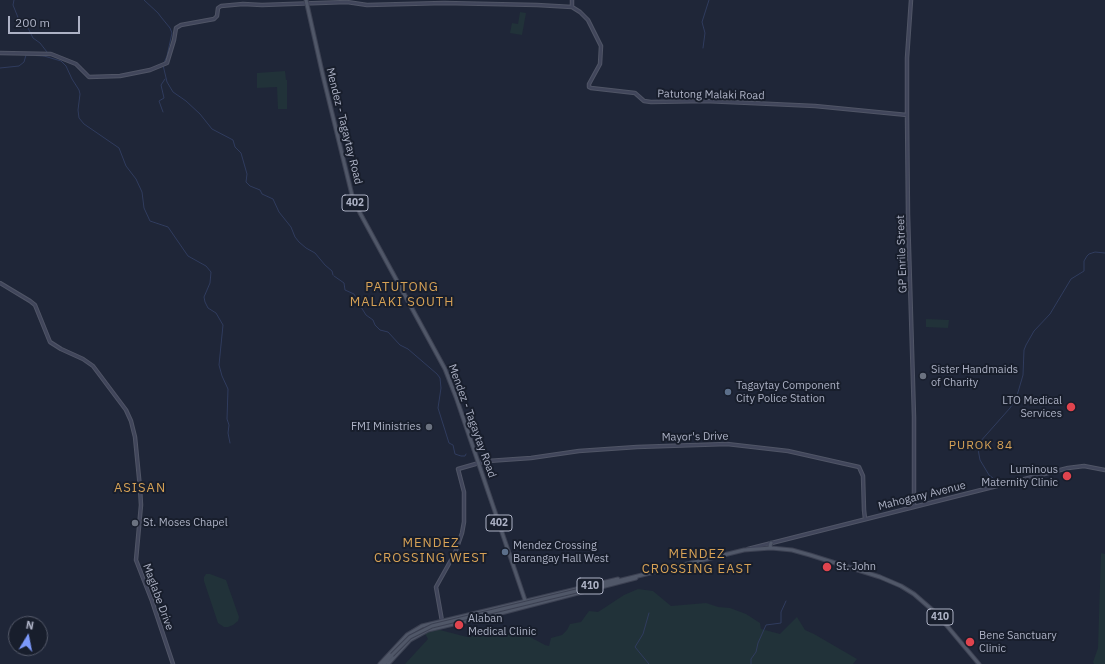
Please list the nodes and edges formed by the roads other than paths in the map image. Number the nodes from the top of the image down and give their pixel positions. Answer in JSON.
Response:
{"nodes":[{"id":1,"x":572,"y":0,"type":"edge"},
{"id":2,"x":910,"y":0,"type":"edge"},
{"id":3,"x":306,"y":2,"type":"edge"},
{"id":4,"x":572,"y":7,"type":"junction"},
{"id":5,"x":0,"y":53,"type":"edge"},
{"id":6,"x":907,"y":115,"type":"junction"},
{"id":7,"x":0,"y":283,"type":"edge"},
{"id":8,"x":478,"y":463,"type":"junction"},
{"id":9,"x":1105,"y":470,"type":"edge"},
{"id":10,"x":914,"y":507,"type":"junction"},
{"id":11,"x":865,"y":519,"type":"junction"},
{"id":12,"x":771,"y":543,"type":"junction"},
{"id":13,"x":771,"y":548,"type":"junction"},
{"id":14,"x":744,"y":550,"type":"junction"},
{"id":15,"x":645,"y":574,"type":"junction"},
{"id":16,"x":526,"y":602,"type":"junction"},
{"id":17,"x":528,"y":606,"type":"junction"},
{"id":18,"x":442,"y":621,"type":"junction"},
{"id":19,"x":173,"y":664,"type":"edge"},
{"id":20,"x":380,"y":664,"type":"edge"},
{"id":21,"x":384,"y":664,"type":"edge"},
{"id":22,"x":388,"y":664,"type":"edge"},
{"id":23,"x":979,"y":664,"type":"edge"}],
"edges":[{"from":1,"to":4,"type":"street"},
{"from":2,"to":6,"type":"street","name":"GP Enrile Street"},
{"from":3,"to":4,"type":"street"},
{"from":3,"to":5,"type":"street"},
{"from":3,"to":8,"type":"main road","name":"Mendez - Tagaytay Road","number":"402"},
{"from":4,"to":6,"type":"street","name":"Patutong Malaki Road"},
{"from":6,"to":10,"type":"street","name":"GP Enrile Street"},
{"from":7,"to":19,"type":"street","name":"Maglabe Drive"},
{"from":8,"to":11,"type":"street","name":"Mayor's Drive"},
{"from":8,"to":16,"type":"main road","name":"Mendez - Tagaytay Road","number":"402"},
{"from":8,"to":18,"type":"street"},
{"from":9,"to":10,"type":"street","name":"Mahogany Avenue"},
{"from":10,"to":11,"type":"street","name":"Mahogany Avenue"},
{"from":11,"to":12,"type":"street","name":"Mahogany Avenue"},
{"from":12,"to":13,"type":"main road"},
{"from":12,"to":14,"type":"street","name":"Mahogany Avenue"},
{"from":13,"to":14,"type":"main road","number":"410"},
{"from":13,"to":23,"type":"main road","number":"410"},
{"from":14,"to":15,"type":"main road","number":"410"},
{"from":15,"to":16,"type":"main road","number":"410"},
{"from":15,"to":17,"type":"main road","number":"410"},
{"from":15,"to":21,"type":"main road","bridge":true},
{"from":16,"to":17,"type":"main road","number":"402"},
{"from":16,"to":18,"type":"main road","number":"410"},
{"from":17,"to":22,"type":"main road","number":"410"},
{"from":18,"to":20,"type":"main road","number":"410"}]}
